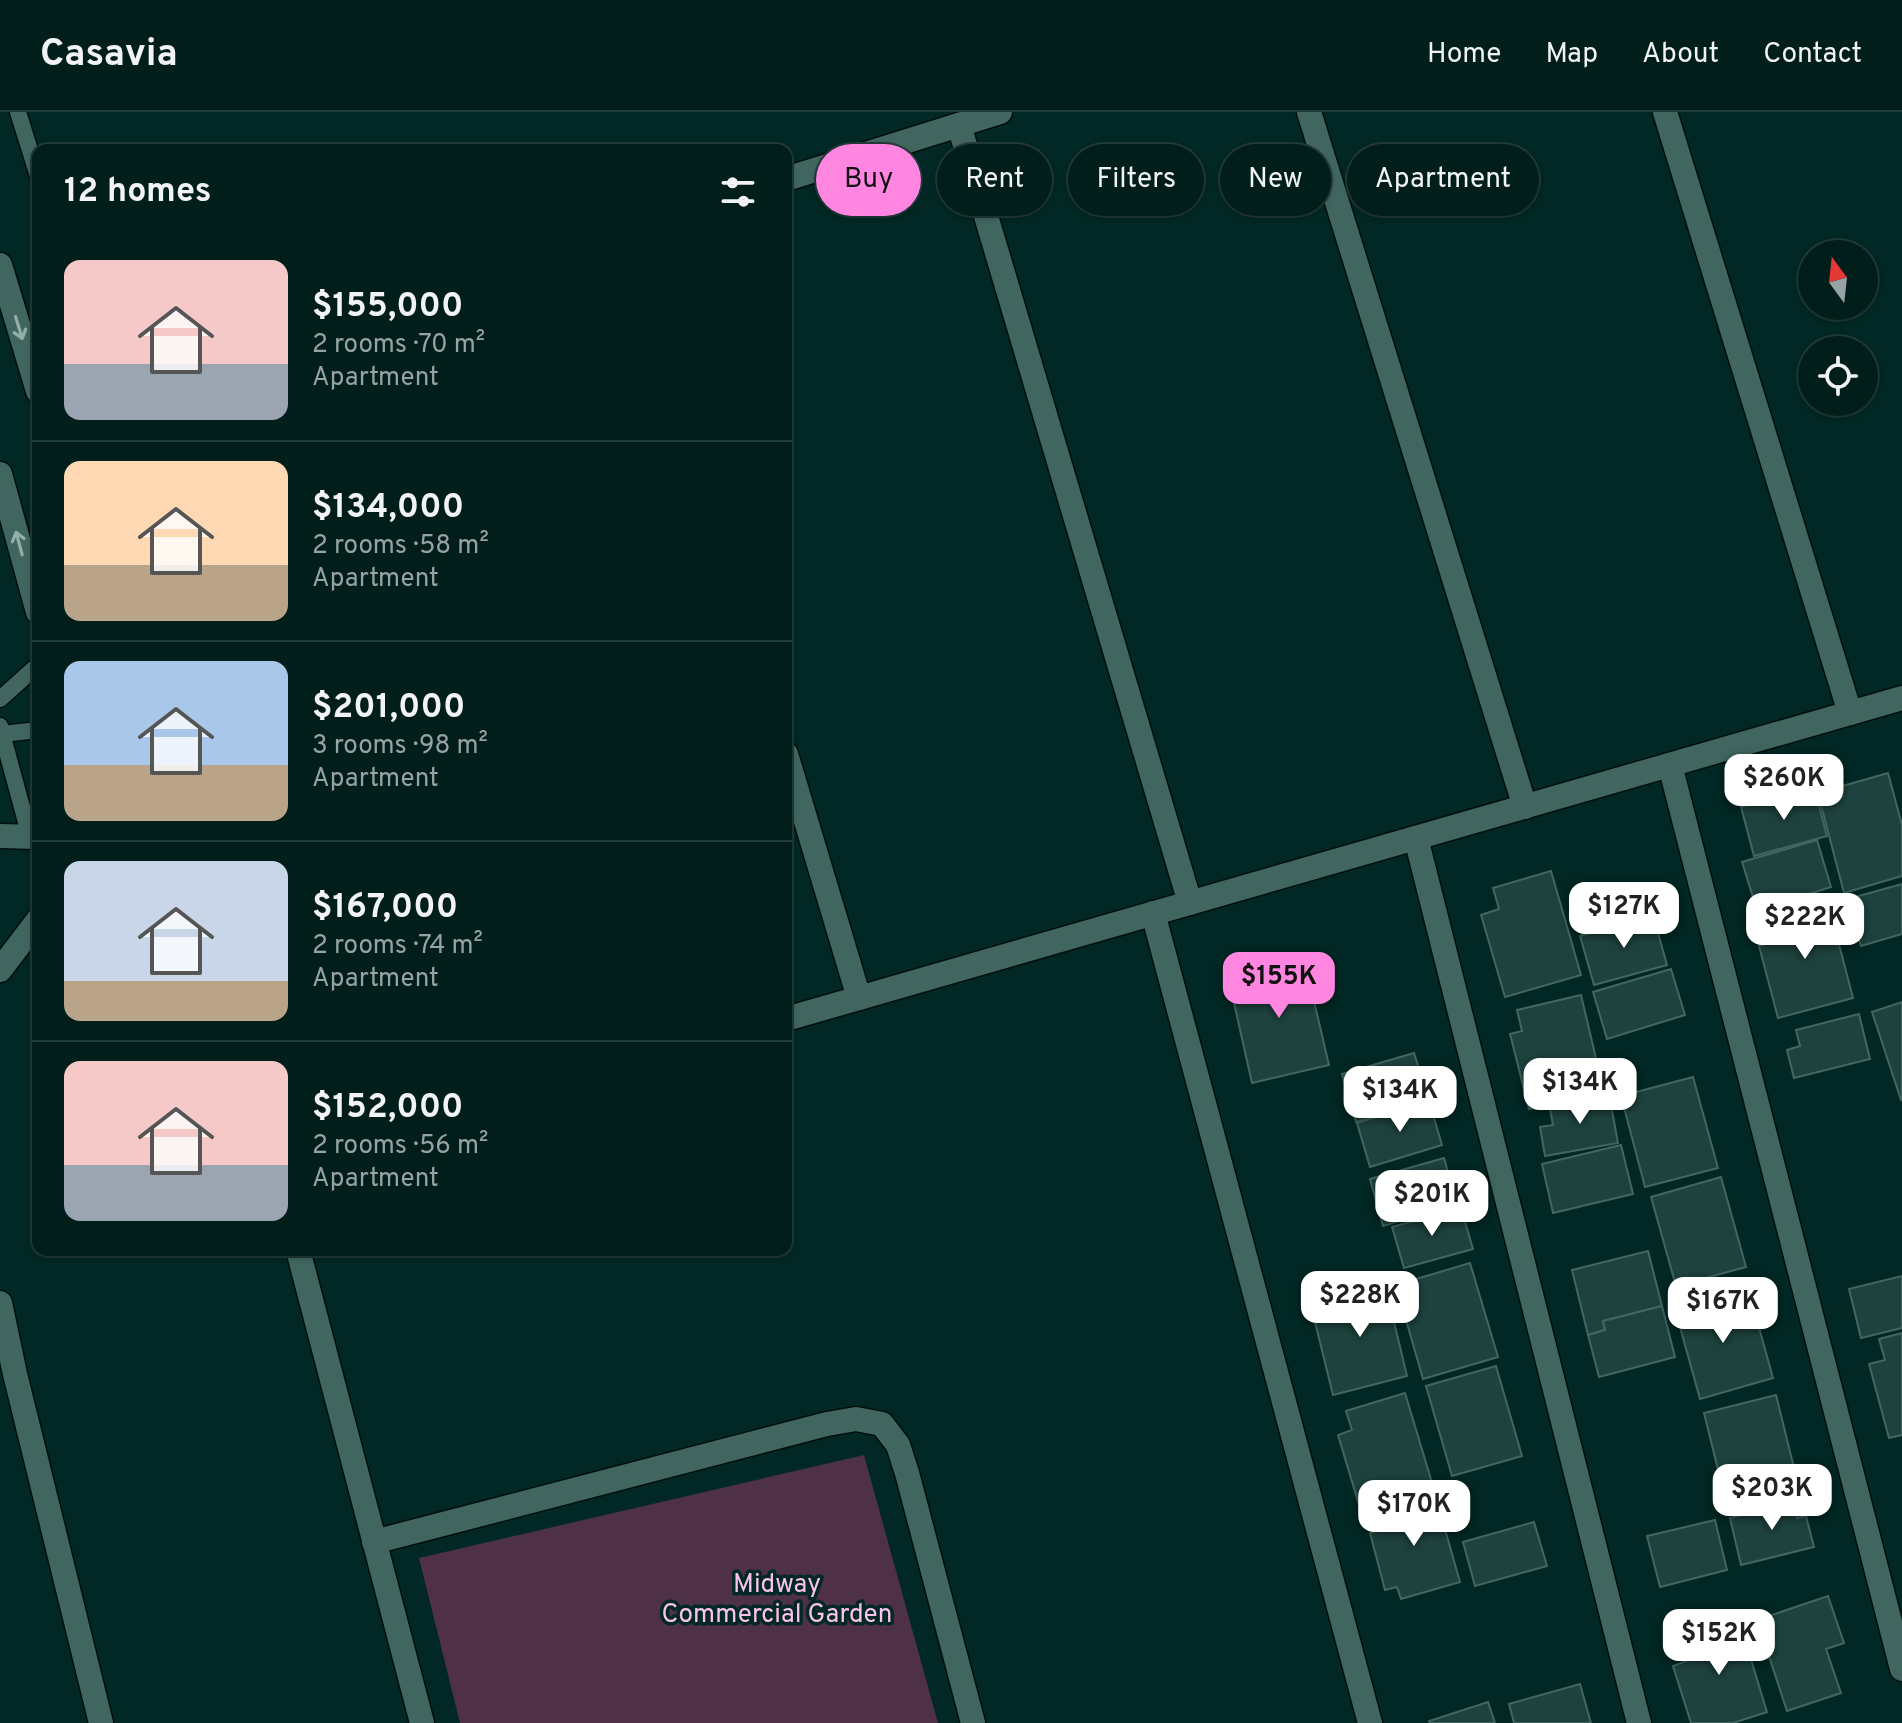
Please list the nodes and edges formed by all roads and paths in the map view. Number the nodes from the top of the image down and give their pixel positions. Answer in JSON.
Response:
{"nodes":[{"id":1,"x":18,"y":112,"type":"edge"},
{"id":2,"x":1000,"y":112,"type":"edge"},
{"id":3,"x":1309,"y":112,"type":"edge"},
{"id":4,"x":1665,"y":112,"type":"edge"},
{"id":5,"x":959,"y":125,"type":"junction"},
{"id":6,"x":32,"y":157,"type":"edge"},
{"id":7,"x":792,"y":177,"type":"edge"},
{"id":8,"x":0,"y":265,"type":"edge"},
{"id":9,"x":32,"y":371,"type":"edge"},
{"id":10,"x":0,"y":474,"type":"edge"},
{"id":11,"x":32,"y":590,"type":"edge"},
{"id":12,"x":32,"y":670,"type":"edge"},
{"id":13,"x":1902,"y":698,"type":"edge"},
{"id":14,"x":0,"y":699,"type":"edge"},
{"id":15,"x":1850,"y":713,"type":"junction"},
{"id":16,"x":1,"y":730,"type":"edge"},
{"id":17,"x":32,"y":730,"type":"edge"},
{"id":18,"x":1670,"y":765,"type":"junction"},
{"id":19,"x":792,"y":774,"type":"edge"},
{"id":20,"x":1525,"y":807,"type":"junction"},
{"id":21,"x":32,"y":831,"type":"edge"},
{"id":22,"x":0,"y":836,"type":"edge"},
{"id":23,"x":32,"y":837,"type":"edge"},
{"id":24,"x":1416,"y":838,"type":"junction"},
{"id":25,"x":1190,"y":903,"type":"junction"},
{"id":26,"x":1153,"y":913,"type":"junction"},
{"id":27,"x":32,"y":928,"type":"edge"},
{"id":28,"x":0,"y":970,"type":"edge"},
{"id":29,"x":859,"y":998,"type":"junction"},
{"id":30,"x":792,"y":1017,"type":"edge"},
{"id":31,"x":300,"y":1256,"type":"edge"},
{"id":32,"x":0,"y":1303,"type":"edge"},
{"id":33,"x":8,"y":1382,"type":"edge"},
{"id":34,"x":374,"y":1542,"type":"junction"},
{"id":35,"x":1902,"y":1669,"type":"edge"},
{"id":36,"x":101,"y":1723,"type":"edge"},
{"id":37,"x":422,"y":1723,"type":"edge"},
{"id":38,"x":973,"y":1723,"type":"edge"},
{"id":39,"x":1370,"y":1723,"type":"edge"},
{"id":40,"x":1639,"y":1723,"type":"edge"}],
"edges":[{"from":1,"to":6,"type":"lane"},
{"from":2,"to":5,"type":"street"},
{"from":3,"to":20,"type":"street"},
{"from":4,"to":15,"type":"street"},
{"from":5,"to":7,"type":"street"},
{"from":5,"to":25,"type":"street"},
{"from":8,"to":9,"type":"street","one_way":true},
{"from":11,"to":10,"type":"street","one_way":true},
{"from":12,"to":14,"type":"lane"},
{"from":13,"to":15,"type":"street"},
{"from":15,"to":18,"type":"street"},
{"from":16,"to":17,"type":"lane"},
{"from":16,"to":21,"type":"lane"},
{"from":18,"to":20,"type":"street"},
{"from":18,"to":35,"type":"street"},
{"from":19,"to":29,"type":"street"},
{"from":20,"to":24,"type":"street"},
{"from":22,"to":23,"type":"street"},
{"from":24,"to":25,"type":"street"},
{"from":24,"to":40,"type":"street"},
{"from":25,"to":26,"type":"street"},
{"from":26,"to":29,"type":"street"},
{"from":26,"to":39,"type":"street"},
{"from":27,"to":28,"type":"street"},
{"from":29,"to":30,"type":"street"},
{"from":31,"to":34,"type":"street"},
{"from":32,"to":33,"type":"street"},
{"from":33,"to":36,"type":"street"},
{"from":34,"to":37,"type":"street"},
{"from":34,"to":38,"type":"street"}]}
